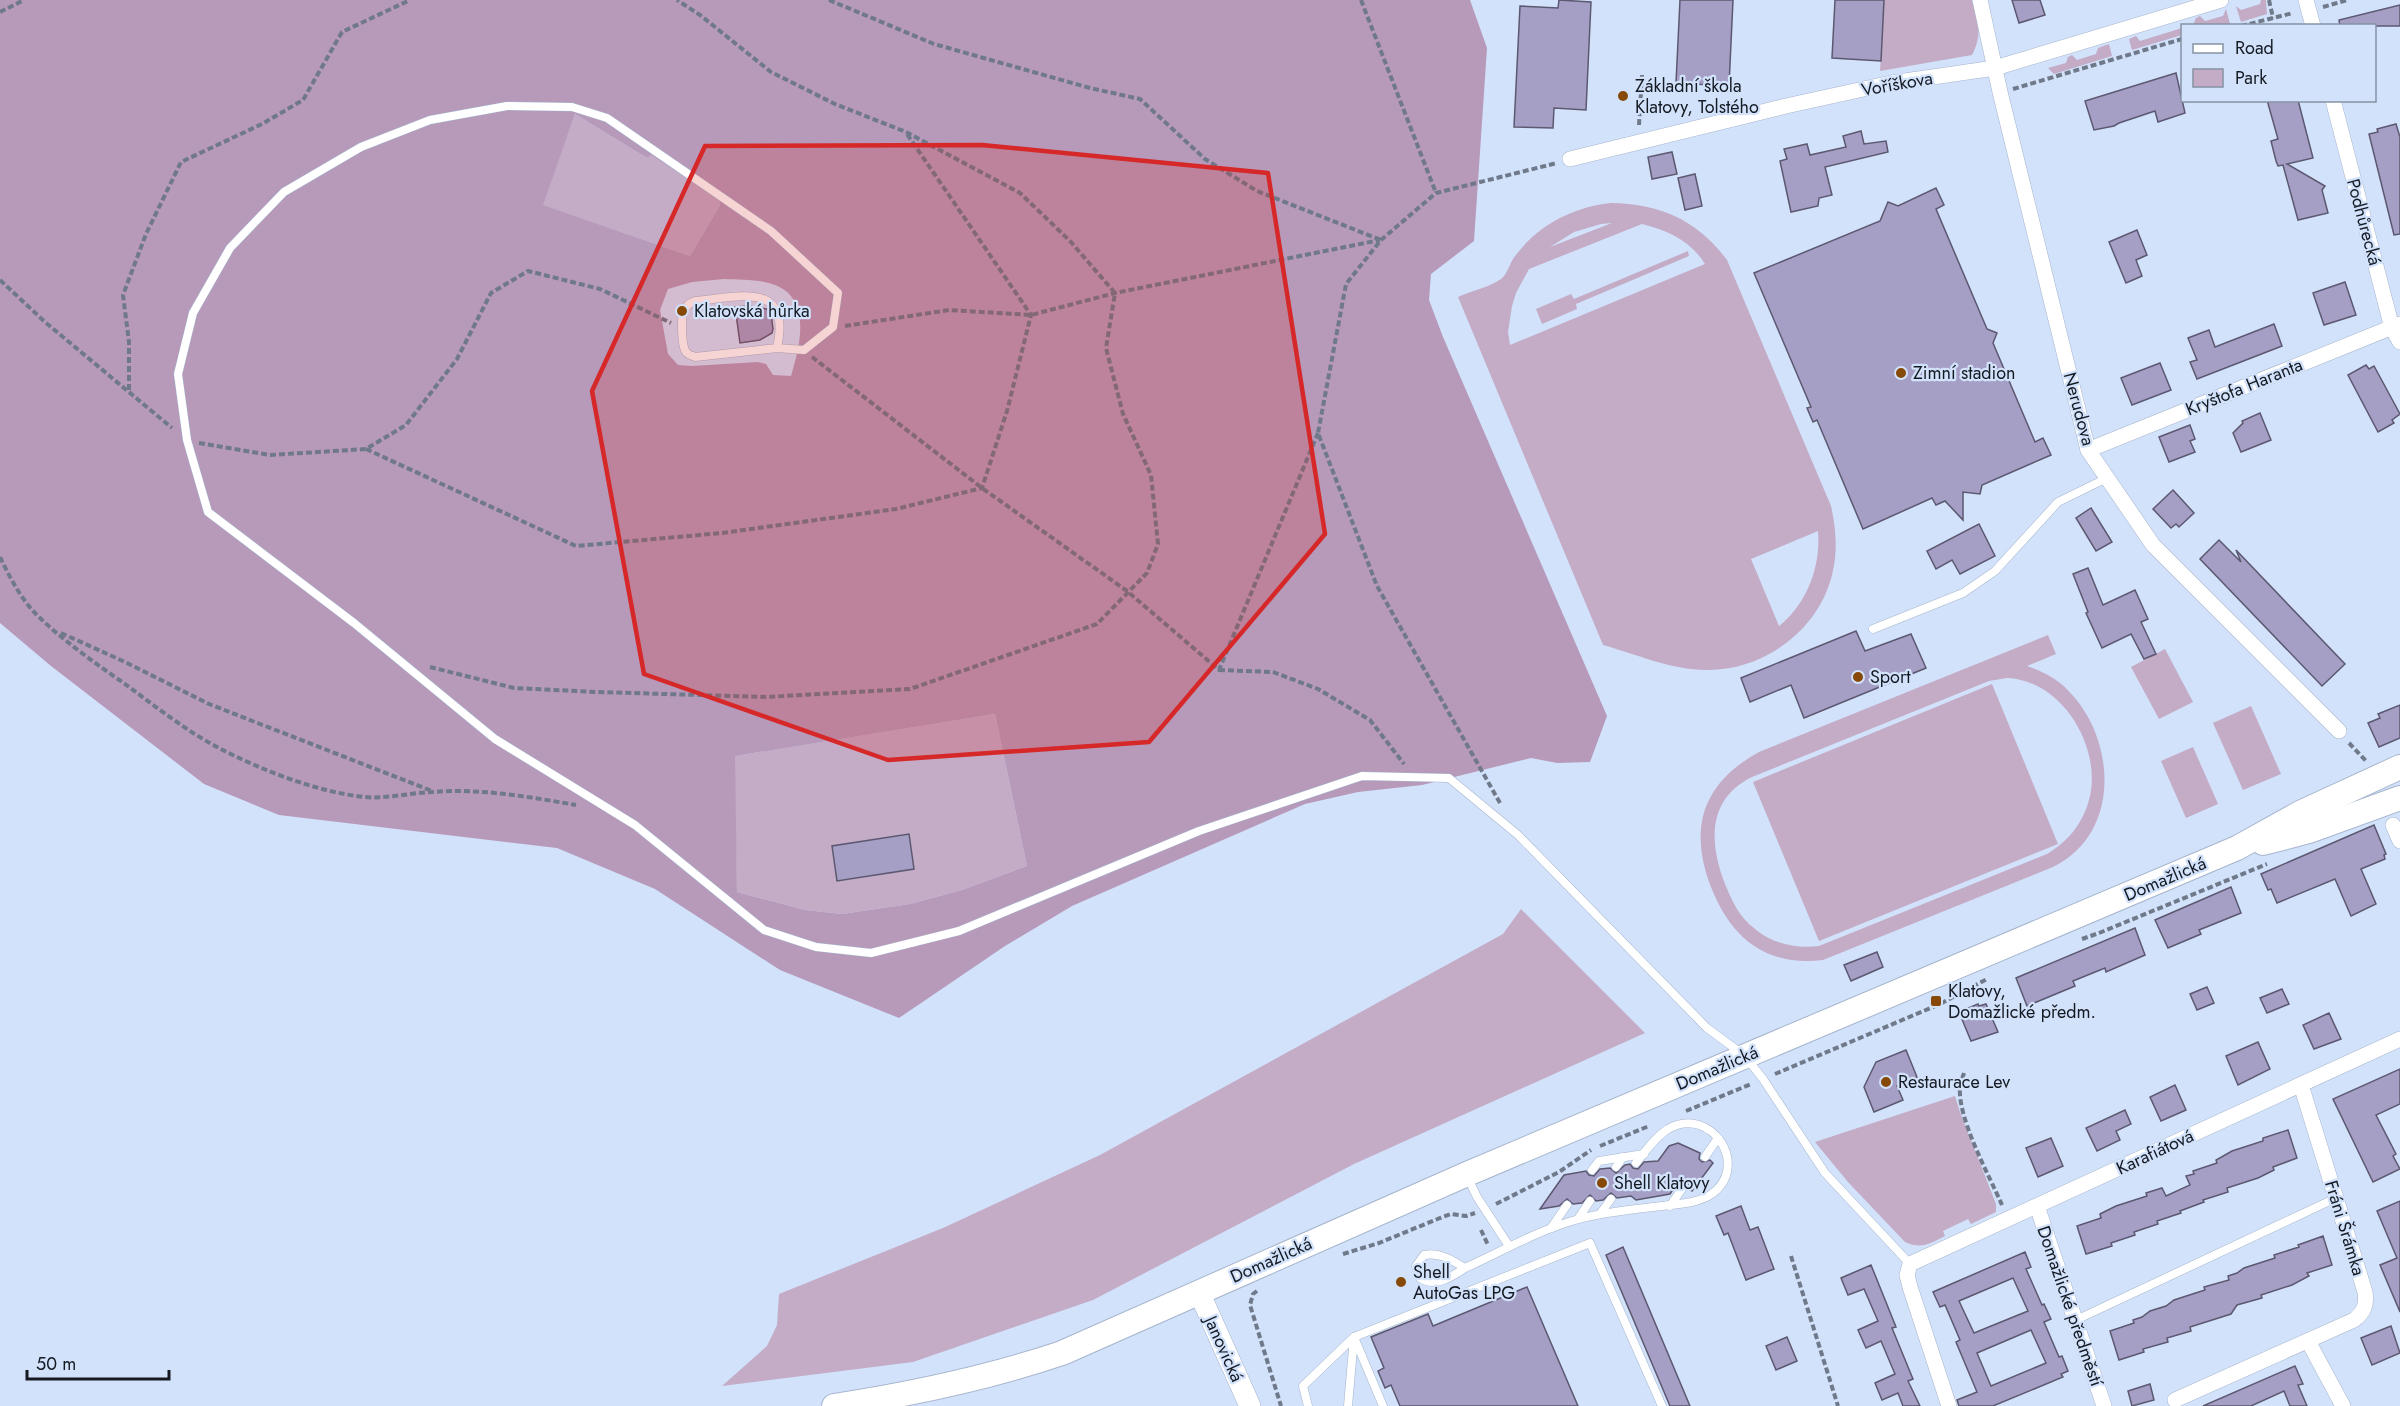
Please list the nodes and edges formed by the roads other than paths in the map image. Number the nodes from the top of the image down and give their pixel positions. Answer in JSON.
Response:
{"nodes":[{"id":1,"x":1980,"y":0,"type":"edge"},
{"id":2,"x":2221,"y":0,"type":"edge"},
{"id":3,"x":2306,"y":0,"type":"edge"},
{"id":4,"x":2312,"y":24,"type":"edge"},
{"id":5,"x":1995,"y":69,"type":"junction"},
{"id":6,"x":2334,"y":102,"type":"edge"},
{"id":7,"x":1570,"y":159,"type":"road end"},
{"id":8,"x":2396,"y":326,"type":"edge"},
{"id":9,"x":2400,"y":342,"type":"edge"},
{"id":10,"x":777,"y":348,"type":"junction"},
{"id":11,"x":2088,"y":450,"type":"junction"},
{"id":12,"x":2107,"y":478,"type":"junction"},
{"id":13,"x":1873,"y":629,"type":"dead end"},
{"id":14,"x":2339,"y":731,"type":"road end"},
{"id":15,"x":2400,"y":767,"type":"edge"},
{"id":16,"x":2400,"y":798,"type":"edge"},
{"id":17,"x":2393,"y":825,"type":"dead end"},
{"id":18,"x":2400,"y":841,"type":"edge"},
{"id":19,"x":2237,"y":848,"type":"junction"},
{"id":20,"x":2400,"y":1039,"type":"edge"},
{"id":21,"x":1745,"y":1056,"type":"junction"},
{"id":22,"x":2301,"y":1085,"type":"junction"},
{"id":23,"x":1718,"y":1138,"type":"junction"},
{"id":24,"x":1644,"y":1154,"type":"junction"},
{"id":25,"x":1623,"y":1157,"type":"junction"},
{"id":26,"x":1705,"y":1157,"type":"dead end"},
{"id":27,"x":1636,"y":1163,"type":"dead end"},
{"id":28,"x":1616,"y":1167,"type":"dead end"},
{"id":29,"x":1592,"y":1170,"type":"dead end"},
{"id":30,"x":1467,"y":1174,"type":"junction"},
{"id":31,"x":1684,"y":1186,"type":"dead end"},
{"id":32,"x":2336,"y":1198,"type":"junction"},
{"id":33,"x":1611,"y":1199,"type":"dead end"},
{"id":34,"x":1590,"y":1201,"type":"dead end"},
{"id":35,"x":1567,"y":1205,"type":"dead end"},
{"id":36,"x":1670,"y":1206,"type":"junction"},
{"id":37,"x":2037,"y":1206,"type":"junction"},
{"id":38,"x":1600,"y":1214,"type":"junction"},
{"id":39,"x":1578,"y":1219,"type":"junction"},
{"id":40,"x":1550,"y":1229,"type":"junction"},
{"id":41,"x":1509,"y":1246,"type":"junction"},
{"id":42,"x":1910,"y":1264,"type":"junction"},
{"id":43,"x":1465,"y":1268,"type":"junction"},
{"id":44,"x":1199,"y":1292,"type":"junction"},
{"id":45,"x":2076,"y":1320,"type":"junction"},
{"id":46,"x":1354,"y":1337,"type":"junction"},
{"id":47,"x":2308,"y":1341,"type":"junction"},
{"id":48,"x":2172,"y":1404,"type":"edge"},
{"id":49,"x":834,"y":1406,"type":"edge"},
{"id":50,"x":1250,"y":1406,"type":"edge"},
{"id":51,"x":1308,"y":1406,"type":"edge"},
{"id":52,"x":1348,"y":1406,"type":"edge"},
{"id":53,"x":1383,"y":1406,"type":"edge"},
{"id":54,"x":1662,"y":1406,"type":"edge"},
{"id":55,"x":1949,"y":1406,"type":"edge"},
{"id":56,"x":2104,"y":1406,"type":"edge"},
{"id":57,"x":2343,"y":1406,"type":"edge"}],
"edges":[{"from":1,"to":5,"type":"street","name":"Nerudova"},
{"from":2,"to":5,"type":"street","name":"Voříškova"},
{"from":3,"to":4,"type":"street"},
{"from":5,"to":7,"type":"street","name":"Voříškova"},
{"from":5,"to":11,"type":"street","name":"Nerudova"},
{"from":6,"to":8,"type":"street","name":"Podhůrecká"},
{"from":8,"to":9,"type":"street","name":"Podhůrecká"},
{"from":8,"to":11,"type":"street","name":"Kryštofa Haranta"},
{"from":10,"to":10,"type":"lane"},
{"from":10,"to":21,"type":"lane"},
{"from":11,"to":12,"type":"street","name":"Nerudova"},
{"from":12,"to":13,"type":"lane"},
{"from":12,"to":14,"type":"street","name":"Nerudova"},
{"from":15,"to":19,"type":"main road","name":"Domažlická"},
{"from":16,"to":19,"type":"main road","name":"Domažlická"},
{"from":17,"to":18,"type":"street"},
{"from":19,"to":21,"type":"main road","name":"Domažlická"},
{"from":20,"to":22,"type":"street","name":"Karafiátová"},
{"from":21,"to":30,"type":"main road","name":"Domažlická"},
{"from":21,"to":42,"type":"lane"},
{"from":22,"to":32,"type":"street","name":"Fráni Šrámka"},
{"from":22,"to":37,"type":"street","name":"Karafiátová"},
{"from":23,"to":24,"type":"lane"},
{"from":23,"to":26,"type":"lane"},
{"from":23,"to":36,"type":"lane"},
{"from":24,"to":25,"type":"lane"},
{"from":24,"to":27,"type":"lane"},
{"from":25,"to":28,"type":"lane"},
{"from":25,"to":29,"type":"lane"},
{"from":30,"to":41,"type":"lane"},
{"from":30,"to":44,"type":"main road","name":"Domažlická"},
{"from":31,"to":36,"type":"lane"},
{"from":32,"to":45,"type":"lane"},
{"from":32,"to":47,"type":"street","name":"Fráni Šrámka"},
{"from":33,"to":38,"type":"lane"},
{"from":34,"to":39,"type":"lane"},
{"from":35,"to":40,"type":"lane"},
{"from":36,"to":38,"type":"lane"},
{"from":37,"to":42,"type":"street","name":"Karafiátová"},
{"from":37,"to":45,"type":"street","name":"Domažlické předměstí"},
{"from":38,"to":39,"type":"lane"},
{"from":39,"to":40,"type":"lane"},
{"from":40,"to":41,"type":"lane"},
{"from":41,"to":43,"type":"lane"},
{"from":42,"to":55,"type":"street"},
{"from":43,"to":43,"type":"lane"},
{"from":44,"to":49,"type":"main road","name":"Domažlická"},
{"from":44,"to":50,"type":"main road","name":"Janovická"},
{"from":45,"to":56,"type":"street","name":"Domažlické předměstí"},
{"from":46,"to":51,"type":"lane"},
{"from":46,"to":52,"type":"lane"},
{"from":46,"to":53,"type":"lane"},
{"from":46,"to":54,"type":"lane"},
{"from":47,"to":48,"type":"street"},
{"from":47,"to":57,"type":"street"}]}
